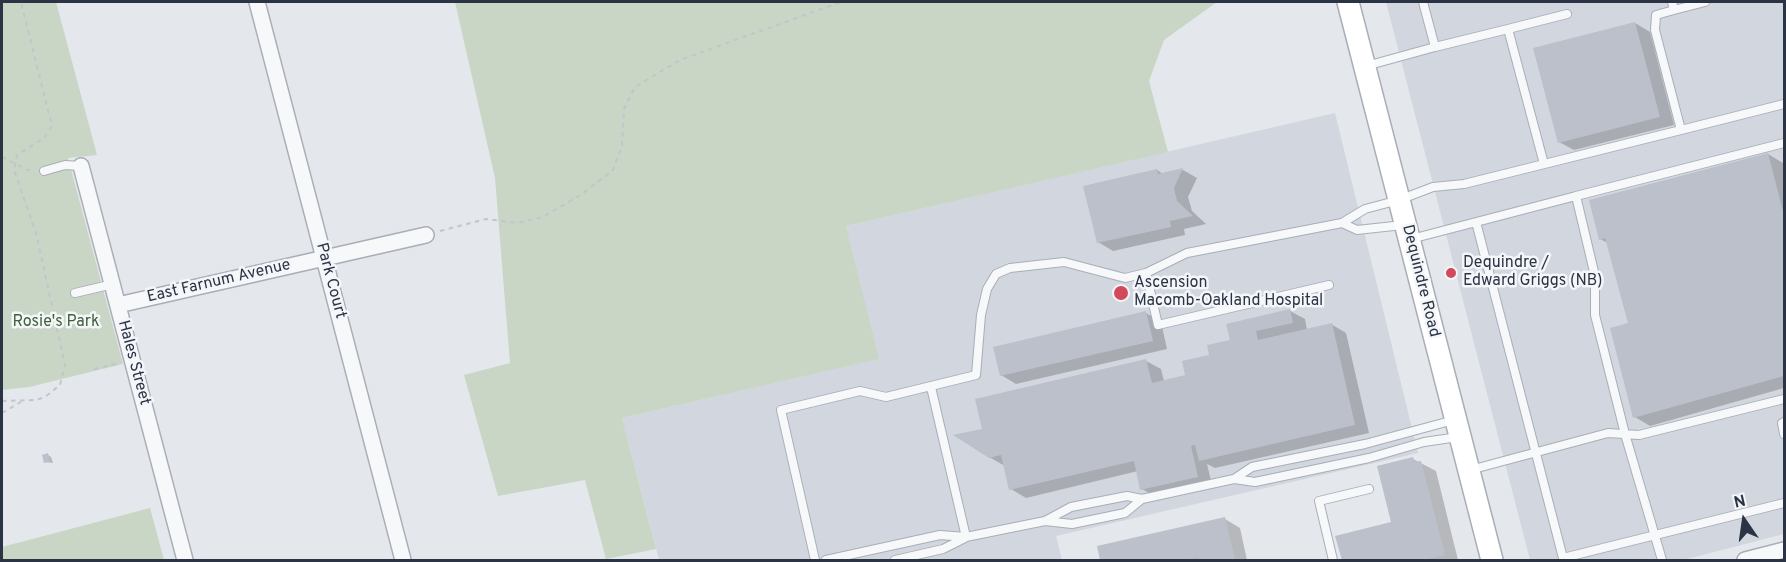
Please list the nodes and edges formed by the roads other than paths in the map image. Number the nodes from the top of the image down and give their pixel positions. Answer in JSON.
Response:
{"nodes":[{"id":1,"x":257,"y":2,"type":"edge"},
{"id":2,"x":1348,"y":2,"type":"edge"},
{"id":3,"x":1423,"y":2,"type":"edge"},
{"id":4,"x":1705,"y":2,"type":"edge"},
{"id":5,"x":1673,"y":6,"type":"edge"},
{"id":6,"x":1567,"y":14,"type":"dead end"},
{"id":7,"x":1508,"y":29,"type":"junction"},
{"id":8,"x":1435,"y":47,"type":"junction"},
{"id":9,"x":1365,"y":66,"type":"junction"},
{"id":10,"x":1785,"y":104,"type":"edge"},
{"id":11,"x":1681,"y":130,"type":"junction"},
{"id":12,"x":1785,"y":143,"type":"edge"},
{"id":13,"x":1544,"y":164,"type":"junction"},
{"id":14,"x":81,"y":166,"type":"joint"},
{"id":15,"x":44,"y":171,"type":"road end"},
{"id":16,"x":1576,"y":196,"type":"junction"},
{"id":17,"x":1400,"y":200,"type":"junction"},
{"id":18,"x":1476,"y":222,"type":"junction"},
{"id":19,"x":1342,"y":224,"type":"junction"},
{"id":20,"x":1408,"y":232,"type":"junction"},
{"id":21,"x":426,"y":236,"type":"road end"},
{"id":22,"x":324,"y":258,"type":"junction"},
{"id":23,"x":1146,"y":273,"type":"junction"},
{"id":24,"x":112,"y":284,"type":"junction"},
{"id":25,"x":1329,"y":285,"type":"dead end"},
{"id":26,"x":75,"y":293,"type":"dead end"},
{"id":27,"x":118,"y":305,"type":"junction"},
{"id":28,"x":931,"y":387,"type":"junction"},
{"id":29,"x":1785,"y":399,"type":"edge"},
{"id":30,"x":1785,"y":422,"type":"edge"},
{"id":31,"x":1458,"y":428,"type":"junction"},
{"id":32,"x":1624,"y":434,"type":"junction"},
{"id":33,"x":1785,"y":434,"type":"edge"},
{"id":34,"x":1534,"y":453,"type":"junction"},
{"id":35,"x":1468,"y":471,"type":"junction"},
{"id":36,"x":1234,"y":479,"type":"junction"},
{"id":37,"x":1369,"y":489,"type":"dead end"},
{"id":38,"x":1142,"y":499,"type":"junction"},
{"id":39,"x":1785,"y":503,"type":"edge"},
{"id":40,"x":1045,"y":521,"type":"junction"},
{"id":41,"x":1655,"y":535,"type":"junction"},
{"id":42,"x":966,"y":537,"type":"junction"},
{"id":43,"x":1785,"y":550,"type":"edge"},
{"id":44,"x":185,"y":561,"type":"edge"},
{"id":45,"x":403,"y":561,"type":"edge"},
{"id":46,"x":815,"y":561,"type":"edge"},
{"id":47,"x":826,"y":561,"type":"edge"},
{"id":48,"x":895,"y":561,"type":"edge"},
{"id":49,"x":1333,"y":561,"type":"edge"},
{"id":50,"x":1492,"y":561,"type":"edge"},
{"id":51,"x":1662,"y":561,"type":"edge"},
{"id":52,"x":1745,"y":561,"type":"edge"}],
"edges":[{"from":1,"to":22,"type":"street","name":"Park Court"},
{"from":2,"to":9,"type":"main road","name":"Dequindre Road"},
{"from":3,"to":8,"type":"lane"},
{"from":4,"to":5,"type":"lane"},
{"from":5,"to":11,"type":"lane"},
{"from":6,"to":7,"type":"lane"},
{"from":7,"to":8,"type":"lane"},
{"from":7,"to":13,"type":"lane"},
{"from":8,"to":9,"type":"lane"},
{"from":9,"to":17,"type":"main road","name":"Dequindre Road"},
{"from":10,"to":11,"type":"lane"},
{"from":11,"to":13,"type":"lane"},
{"from":12,"to":16,"type":"lane"},
{"from":13,"to":17,"type":"lane"},
{"from":14,"to":15,"type":"lane"},
{"from":14,"to":24,"type":"street","name":"Hales Street"},
{"from":16,"to":18,"type":"lane"},
{"from":16,"to":32,"type":"lane"},
{"from":17,"to":19,"type":"lane"},
{"from":17,"to":20,"type":"main road","name":"Dequindre Road"},
{"from":18,"to":20,"type":"lane"},
{"from":18,"to":34,"type":"lane"},
{"from":19,"to":20,"type":"lane"},
{"from":19,"to":23,"type":"lane"},
{"from":20,"to":31,"type":"main road","name":"Dequindre Road"},
{"from":21,"to":22,"type":"street","name":"East Farnum Avenue"},
{"from":22,"to":27,"type":"street","name":"East Farnum Avenue"},
{"from":22,"to":45,"type":"street","name":"Park Court"},
{"from":23,"to":25,"type":"lane"},
{"from":23,"to":28,"type":"lane"},
{"from":24,"to":26,"type":"lane"},
{"from":24,"to":27,"type":"street","name":"Hales Street"},
{"from":27,"to":44,"type":"street","name":"Hales Street"},
{"from":28,"to":42,"type":"lane"},
{"from":28,"to":46,"type":"lane"},
{"from":29,"to":32,"type":"lane"},
{"from":30,"to":33,"type":"lane"},
{"from":31,"to":35,"type":"main road","name":"Dequindre Road"},
{"from":31,"to":36,"type":"lane"},
{"from":31,"to":36,"type":"lane"},
{"from":32,"to":34,"type":"lane"},
{"from":32,"to":41,"type":"lane"},
{"from":34,"to":35,"type":"lane"},
{"from":34,"to":41,"type":"lane"},
{"from":35,"to":50,"type":"main road","name":"Dequindre Road"},
{"from":36,"to":38,"type":"lane"},
{"from":37,"to":49,"type":"lane"},
{"from":38,"to":40,"type":"lane"},
{"from":38,"to":40,"type":"lane"},
{"from":39,"to":41,"type":"lane"},
{"from":40,"to":42,"type":"lane"},
{"from":41,"to":51,"type":"lane"},
{"from":42,"to":47,"type":"lane"},
{"from":42,"to":48,"type":"lane"},
{"from":43,"to":52,"type":"street"}]}
